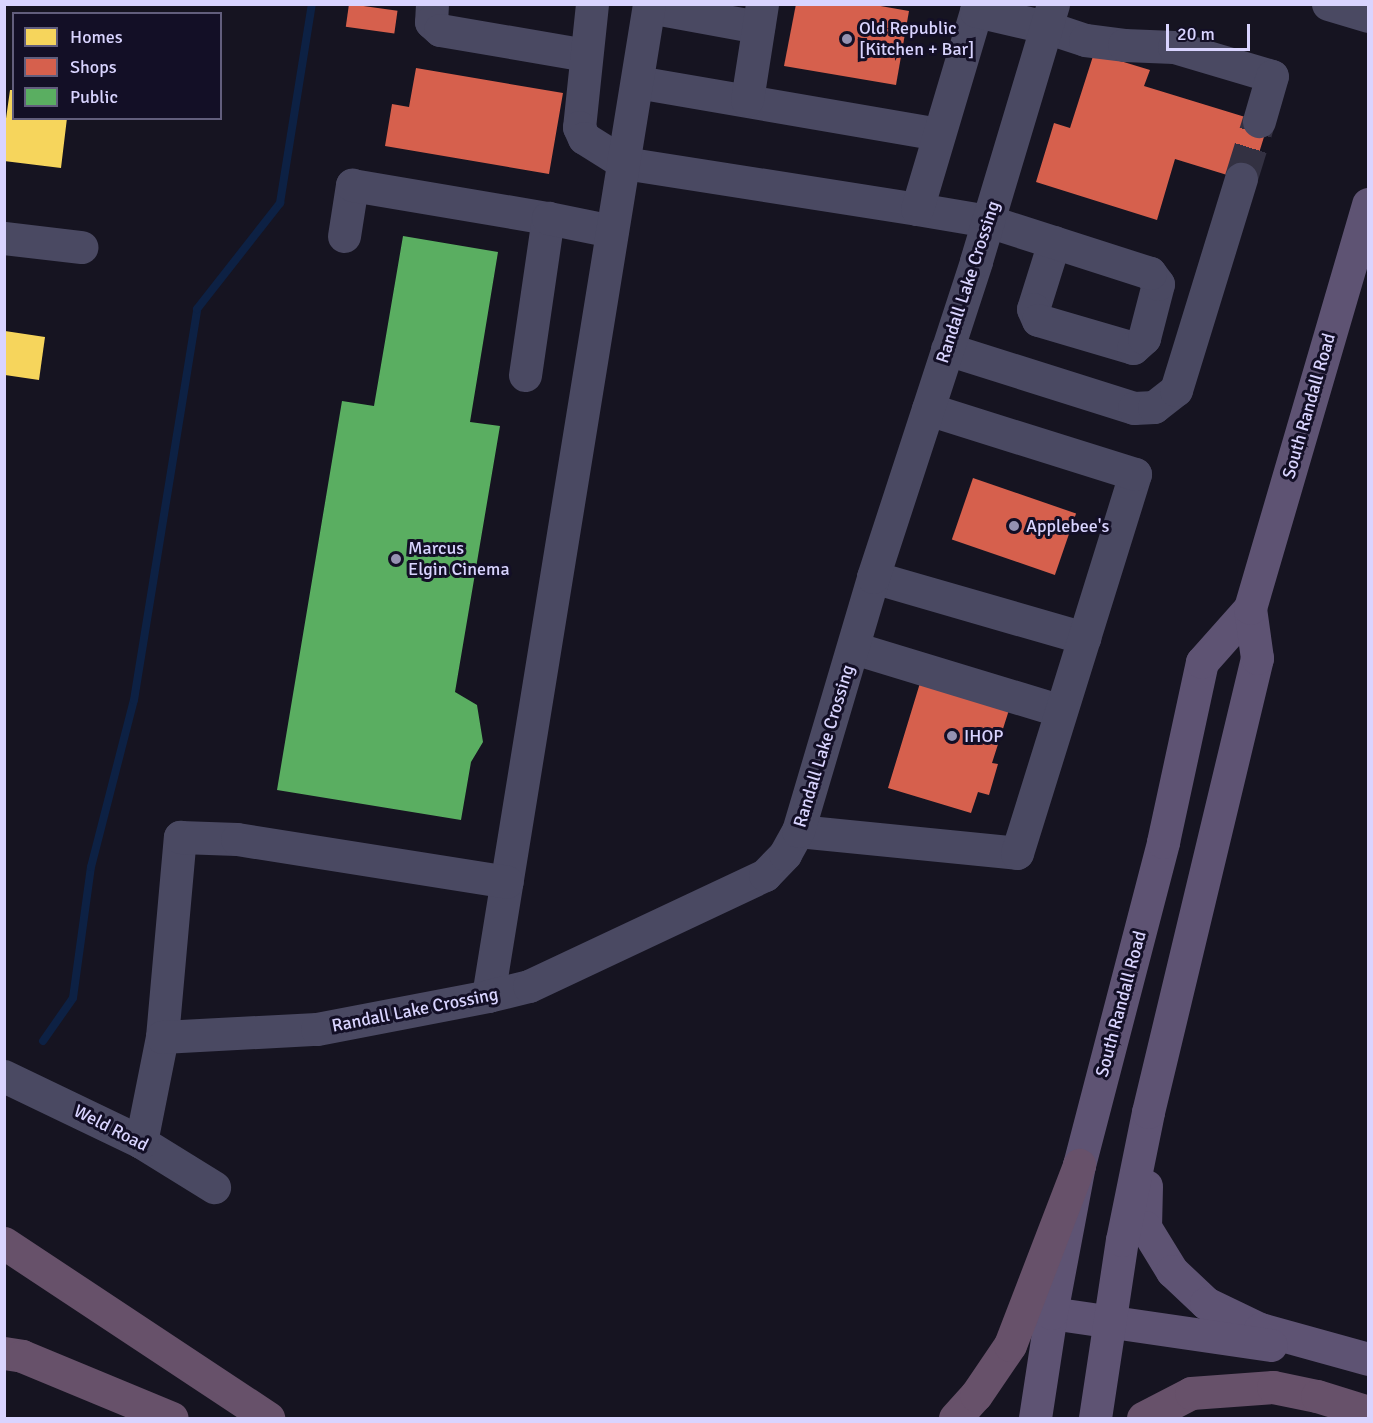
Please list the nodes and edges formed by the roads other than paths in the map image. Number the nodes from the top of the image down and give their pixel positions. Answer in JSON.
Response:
{"nodes":[{"id":1,"x":432,"y":4,"type":"edge"},
{"id":2,"x":592,"y":4,"type":"edge"},
{"id":3,"x":1328,"y":4,"type":"edge"},
{"id":4,"x":649,"y":5,"type":"edge"},
{"id":5,"x":976,"y":8,"type":"edge"},
{"id":6,"x":760,"y":16,"type":"edge"},
{"id":7,"x":1050,"y":16,"type":"edge"},
{"id":8,"x":1368,"y":16,"type":"edge"},
{"id":9,"x":586,"y":55,"type":"junction"},
{"id":10,"x":637,"y":82,"type":"junction"},
{"id":11,"x":747,"y":100,"type":"junction"},
{"id":12,"x":1259,"y":121,"type":"tunnel mouth"},
{"id":13,"x":939,"y":134,"type":"junction"},
{"id":14,"x":624,"y":163,"type":"junction"},
{"id":15,"x":1241,"y":179,"type":"tunnel mouth"},
{"id":16,"x":1368,"y":204,"type":"edge"},
{"id":17,"x":917,"y":209,"type":"junction"},
{"id":18,"x":548,"y":218,"type":"junction"},
{"id":19,"x":988,"y":221,"type":"junction"},
{"id":20,"x":612,"y":231,"type":"junction"},
{"id":21,"x":344,"y":236,"type":"dead end"},
{"id":22,"x":4,"y":238,"type":"edge"},
{"id":23,"x":1054,"y":242,"type":"dead end"},
{"id":24,"x":81,"y":247,"type":"dead end"},
{"id":25,"x":947,"y":349,"type":"junction"},
{"id":26,"x":525,"y":375,"type":"dead end"},
{"id":27,"x":928,"y":409,"type":"junction"},
{"id":28,"x":873,"y":577,"type":"junction"},
{"id":29,"x":1250,"y":608,"type":"junction"},
{"id":30,"x":1084,"y":638,"type":"junction"},
{"id":31,"x":854,"y":648,"type":"junction"},
{"id":32,"x":1061,"y":711,"type":"junction"},
{"id":33,"x":798,"y":831,"type":"junction"},
{"id":34,"x":507,"y":882,"type":"junction"},
{"id":35,"x":488,"y":996,"type":"junction"},
{"id":36,"x":162,"y":1036,"type":"junction"},
{"id":37,"x":4,"y":1076,"type":"edge"},
{"id":38,"x":1148,"y":1112,"type":"junction"},
{"id":39,"x":141,"y":1142,"type":"junction"},
{"id":40,"x":1079,"y":1165,"type":"junction"},
{"id":41,"x":214,"y":1187,"type":"dead end"},
{"id":42,"x":4,"y":1243,"type":"edge"},
{"id":43,"x":1051,"y":1313,"type":"junction"},
{"id":44,"x":1111,"y":1322,"type":"junction"},
{"id":45,"x":4,"y":1353,"type":"edge"},
{"id":46,"x":1368,"y":1359,"type":"edge"},
{"id":47,"x":1368,"y":1412,"type":"edge"},
{"id":48,"x":268,"y":1418,"type":"edge"},
{"id":49,"x":172,"y":1419,"type":"edge"},
{"id":50,"x":955,"y":1419,"type":"edge"},
{"id":51,"x":1035,"y":1419,"type":"edge"},
{"id":52,"x":1095,"y":1419,"type":"edge"},
{"id":53,"x":1143,"y":1419,"type":"edge"}],
"edges":[{"from":1,"to":9,"type":"street"},
{"from":2,"to":9,"type":"street"},
{"from":3,"to":8,"type":"street"},
{"from":4,"to":6,"type":"street"},
{"from":4,"to":10,"type":"street"},
{"from":5,"to":7,"type":"street"},
{"from":5,"to":13,"type":"street"},
{"from":6,"to":11,"type":"street"},
{"from":7,"to":12,"type":"street"},
{"from":7,"to":19,"type":"street","name":"Randall Lake Crossing"},
{"from":9,"to":14,"type":"street"},
{"from":10,"to":11,"type":"street"},
{"from":10,"to":14,"type":"street"},
{"from":11,"to":13,"type":"street"},
{"from":13,"to":17,"type":"street"},
{"from":14,"to":17,"type":"street"},
{"from":14,"to":20,"type":"street"},
{"from":15,"to":25,"type":"street"},
{"from":16,"to":29,"type":"main road","name":"South Randall Road"},
{"from":17,"to":19,"type":"street"},
{"from":18,"to":20,"type":"street"},
{"from":18,"to":21,"type":"street"},
{"from":18,"to":26,"type":"street"},
{"from":19,"to":23,"type":"street"},
{"from":19,"to":25,"type":"street","name":"Randall Lake Crossing"},
{"from":20,"to":34,"type":"street"},
{"from":22,"to":24,"type":"street"},
{"from":25,"to":27,"type":"street","name":"Randall Lake Crossing"},
{"from":27,"to":28,"type":"street","name":"Randall Lake Crossing"},
{"from":27,"to":30,"type":"street"},
{"from":28,"to":30,"type":"street"},
{"from":28,"to":31,"type":"street","name":"Randall Lake Crossing"},
{"from":29,"to":38,"type":"main road","name":"South Randall Road"},
{"from":29,"to":40,"type":"main road","name":"South Randall Road"},
{"from":30,"to":32,"type":"street"},
{"from":31,"to":32,"type":"street"},
{"from":31,"to":33,"type":"street","name":"Randall Lake Crossing"},
{"from":32,"to":33,"type":"street"},
{"from":33,"to":35,"type":"street","name":"Randall Lake Crossing"},
{"from":34,"to":35,"type":"street"},
{"from":34,"to":36,"type":"street"},
{"from":35,"to":36,"type":"street","name":"Randall Lake Crossing"},
{"from":36,"to":39,"type":"street"},
{"from":37,"to":39,"type":"street","name":"Weld Road"},
{"from":38,"to":44,"type":"main road","name":"South Randall Road"},
{"from":38,"to":46,"type":"main road"},
{"from":39,"to":41,"type":"street","name":"Weld Road"},
{"from":40,"to":43,"type":"main road","name":"South Randall Road"},
{"from":40,"to":50,"type":"highway"},
{"from":42,"to":48,"type":"highway"},
{"from":43,"to":44,"type":"main road"},
{"from":43,"to":51,"type":"main road","name":"South Randall Road"},
{"from":44,"to":46,"type":"main road"},
{"from":44,"to":52,"type":"main road","name":"South Randall Road"},
{"from":45,"to":49,"type":"highway"},
{"from":47,"to":53,"type":"highway"}]}
